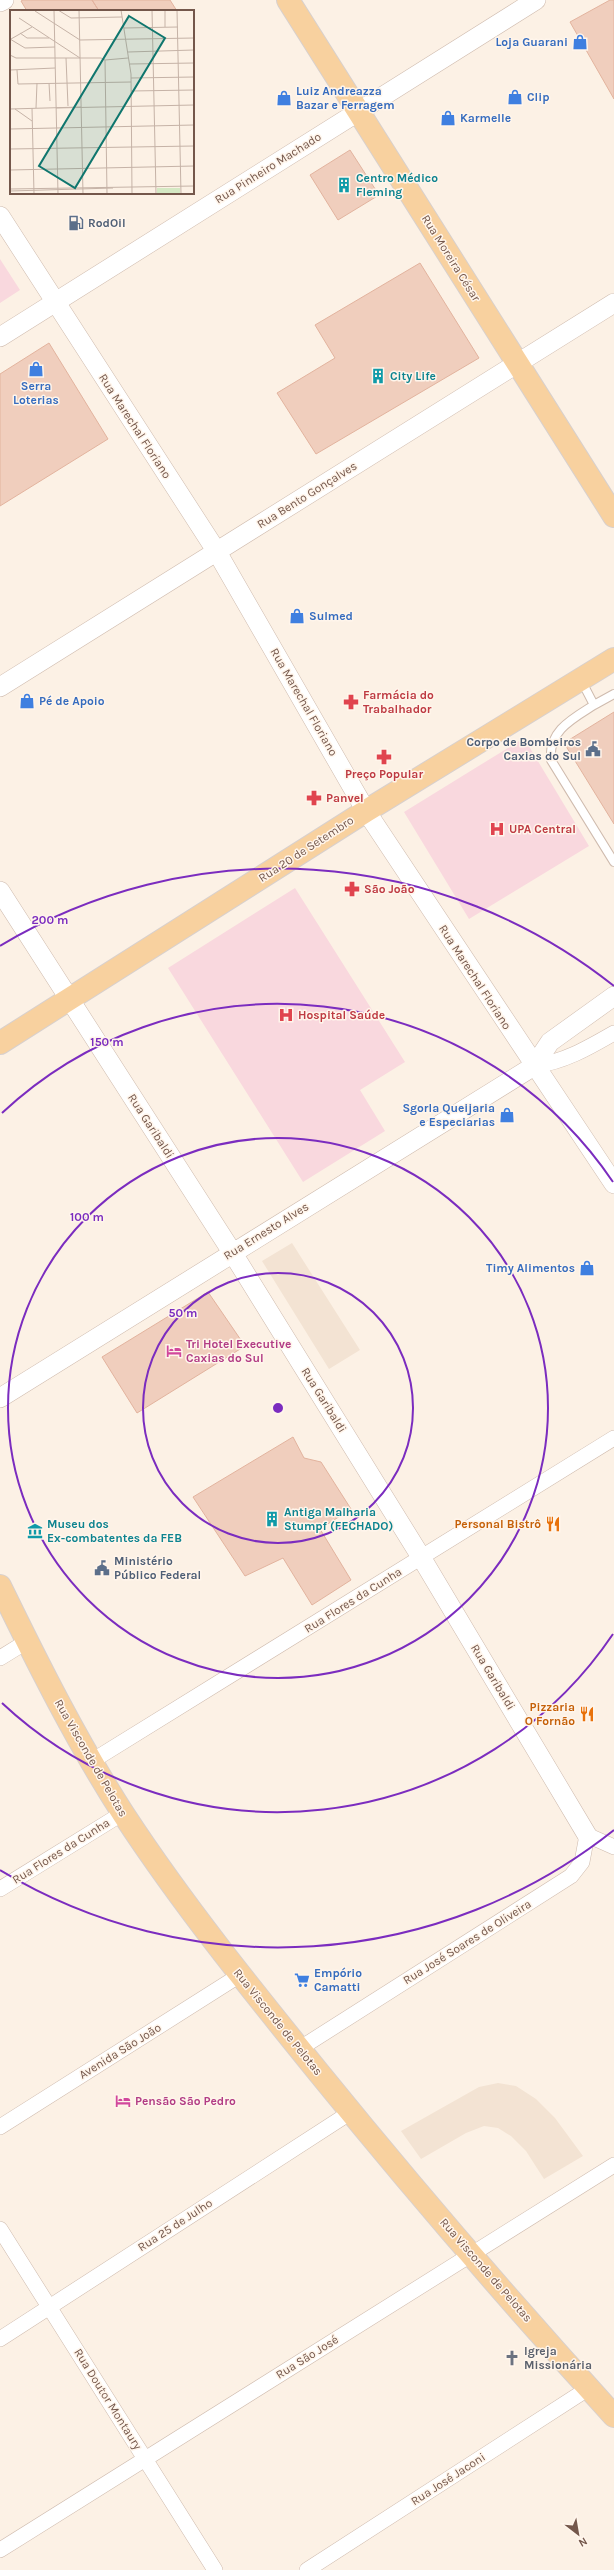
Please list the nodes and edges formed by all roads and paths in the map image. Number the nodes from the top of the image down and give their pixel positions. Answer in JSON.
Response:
{"nodes":[{"id":1,"x":4,"y":0,"type":"edge"},
{"id":2,"x":288,"y":0,"type":"edge"},
{"id":3,"x":536,"y":0,"type":"edge"},
{"id":4,"x":0,"y":2,"type":"edge"},
{"id":5,"x":357,"y":112,"type":"junction"},
{"id":6,"x":0,"y":216,"type":"edge"},
{"id":7,"x":54,"y":303,"type":"junction"},
{"id":8,"x":614,"y":303,"type":"edge"},
{"id":9,"x":0,"y":337,"type":"edge"},
{"id":10,"x":517,"y":363,"type":"junction"},
{"id":11,"x":614,"y":516,"type":"edge"},
{"id":12,"x":217,"y":552,"type":"junction"},
{"id":13,"x":614,"y":659,"type":"edge"},
{"id":14,"x":581,"y":680,"type":"junction"},
{"id":15,"x":0,"y":687,"type":"edge"},
{"id":16,"x":614,"y":694,"type":"edge"},
{"id":17,"x":594,"y":705,"type":"junction"},
{"id":18,"x":366,"y":811,"type":"junction"},
{"id":19,"x":614,"y":862,"type":"edge"},
{"id":20,"x":0,"y":891,"type":"edge"},
{"id":21,"x":614,"y":996,"type":"edge"},
{"id":22,"x":70,"y":1000,"type":"junction"},
{"id":23,"x":614,"y":1033,"type":"edge"},
{"id":24,"x":0,"y":1043,"type":"edge"},
{"id":25,"x":534,"y":1066,"type":"junction"},
{"id":26,"x":614,"y":1184,"type":"edge"},
{"id":27,"x":232,"y":1252,"type":"junction"},
{"id":28,"x":0,"y":1398,"type":"edge"},
{"id":29,"x":614,"y":1438,"type":"edge"},
{"id":30,"x":421,"y":1557,"type":"junction"},
{"id":31,"x":0,"y":1586,"type":"edge"},
{"id":32,"x":26,"y":1642,"type":"junction"},
{"id":33,"x":0,"y":1658,"type":"edge"},
{"id":34,"x":92,"y":1761,"type":"junction"},
{"id":35,"x":123,"y":1813,"type":"junction"},
{"id":36,"x":587,"y":1835,"type":"junction"},
{"id":37,"x":614,"y":1847,"type":"edge"},
{"id":38,"x":0,"y":1889,"type":"edge"},
{"id":39,"x":240,"y":1975,"type":"junction"},
{"id":40,"x":300,"y":2049,"type":"junction"},
{"id":41,"x":351,"y":2112,"type":"junction"},
{"id":42,"x":0,"y":2127,"type":"edge"},
{"id":43,"x":614,"y":2165,"type":"edge"},
{"id":44,"x":0,"y":2229,"type":"edge"},
{"id":45,"x":471,"y":2254,"type":"junction"},
{"id":46,"x":50,"y":2306,"type":"junction"},
{"id":47,"x":0,"y":2339,"type":"edge"},
{"id":48,"x":589,"y":2388,"type":"junction"},
{"id":49,"x":614,"y":2416,"type":"edge"},
{"id":50,"x":146,"y":2459,"type":"junction"},
{"id":51,"x":0,"y":2550,"type":"edge"},
{"id":52,"x":215,"y":2570,"type":"edge"},
{"id":53,"x":307,"y":2570,"type":"edge"}],
"edges":[{"from":1,"to":4,"type":"street"},
{"from":2,"to":5,"type":"main road","name":"Rua Moreira César"},
{"from":3,"to":5,"type":"street","name":"Rua Pinheiro Machado"},
{"from":5,"to":7,"type":"street","name":"Rua Pinheiro Machado"},
{"from":5,"to":10,"type":"main road","name":"Rua Moreira César"},
{"from":6,"to":7,"type":"street","name":"Rua Marechal Floriano"},
{"from":7,"to":9,"type":"street","name":"Rua Pinheiro Machado"},
{"from":7,"to":12,"type":"street","name":"Rua Marechal Floriano"},
{"from":8,"to":10,"type":"street","name":"Rua Bento Gonçalves"},
{"from":10,"to":11,"type":"main road","name":"Rua Moreira César"},
{"from":10,"to":12,"type":"street","name":"Rua Bento Gonçalves"},
{"from":12,"to":15,"type":"street","name":"Rua Bento Gonçalves"},
{"from":12,"to":18,"type":"street","name":"Rua Marechal Floriano"},
{"from":13,"to":14,"type":"main road","name":"Rua 20 de Setembro"},
{"from":14,"to":17,"type":"lane"},
{"from":14,"to":18,"type":"main road","name":"Rua 20 de Setembro"},
{"from":16,"to":17,"type":"lane"},
{"from":17,"to":19,"type":"lane"},
{"from":18,"to":22,"type":"main road","name":"Rua 20 de Setembro"},
{"from":18,"to":25,"type":"street","name":"Rua Marechal Floriano"},
{"from":20,"to":22,"type":"street","name":"Rua Garibaldi"},
{"from":21,"to":25,"type":"street","name":"Rua Ernesto Alves"},
{"from":22,"to":24,"type":"main road","name":"Rua 20 de Setembro"},
{"from":22,"to":27,"type":"street","name":"Rua Garibaldi"},
{"from":23,"to":25,"type":"street","name":"Rua Ernesto Alves"},
{"from":25,"to":26,"type":"street","name":"Rua Marechal Floriano"},
{"from":25,"to":27,"type":"street","name":"Rua Ernesto Alves"},
{"from":27,"to":28,"type":"street","name":"Rua Ernesto Alves"},
{"from":27,"to":30,"type":"street","name":"Rua Garibaldi"},
{"from":29,"to":30,"type":"street","name":"Rua Flores da Cunha"},
{"from":30,"to":34,"type":"street","name":"Rua Flores da Cunha"},
{"from":30,"to":36,"type":"street","name":"Rua Garibaldi"},
{"from":31,"to":32,"type":"main road","name":"Rua Visconde de Pelotas"},
{"from":32,"to":33,"type":"street"},
{"from":32,"to":34,"type":"main road","name":"Rua Visconde de Pelotas"},
{"from":34,"to":35,"type":"main road","name":"Rua Visconde de Pelotas"},
{"from":35,"to":38,"type":"street","name":"Rua Flores da Cunha"},
{"from":35,"to":39,"type":"main road","name":"Rua Visconde de Pelotas"},
{"from":36,"to":37,"type":"street"},
{"from":36,"to":40,"type":"street","name":"Rua José Soares de Oliveira"},
{"from":39,"to":40,"type":"main road","name":"Rua Visconde de Pelotas"},
{"from":39,"to":42,"type":"street","name":"Avenida São João"},
{"from":40,"to":41,"type":"main road","name":"Rua Visconde de Pelotas"},
{"from":41,"to":45,"type":"main road","name":"Rua Visconde de Pelotas"},
{"from":41,"to":46,"type":"street","name":"Rua 25 de Julho"},
{"from":43,"to":45,"type":"street","name":"Rua São José"},
{"from":44,"to":46,"type":"street","name":"Rua Doutor Montaury"},
{"from":45,"to":48,"type":"main road","name":"Rua Visconde de Pelotas"},
{"from":45,"to":50,"type":"street","name":"Rua São José"},
{"from":46,"to":47,"type":"street","name":"Rua 25 de Julho"},
{"from":46,"to":50,"type":"street","name":"Rua Doutor Montaury"},
{"from":48,"to":49,"type":"main road","name":"Rua Visconde de Pelotas"},
{"from":48,"to":53,"type":"street","name":"Rua José Jaconi"},
{"from":50,"to":51,"type":"street","name":"Rua São José"},
{"from":50,"to":52,"type":"street","name":"Rua Doutor Montaury"}]}
